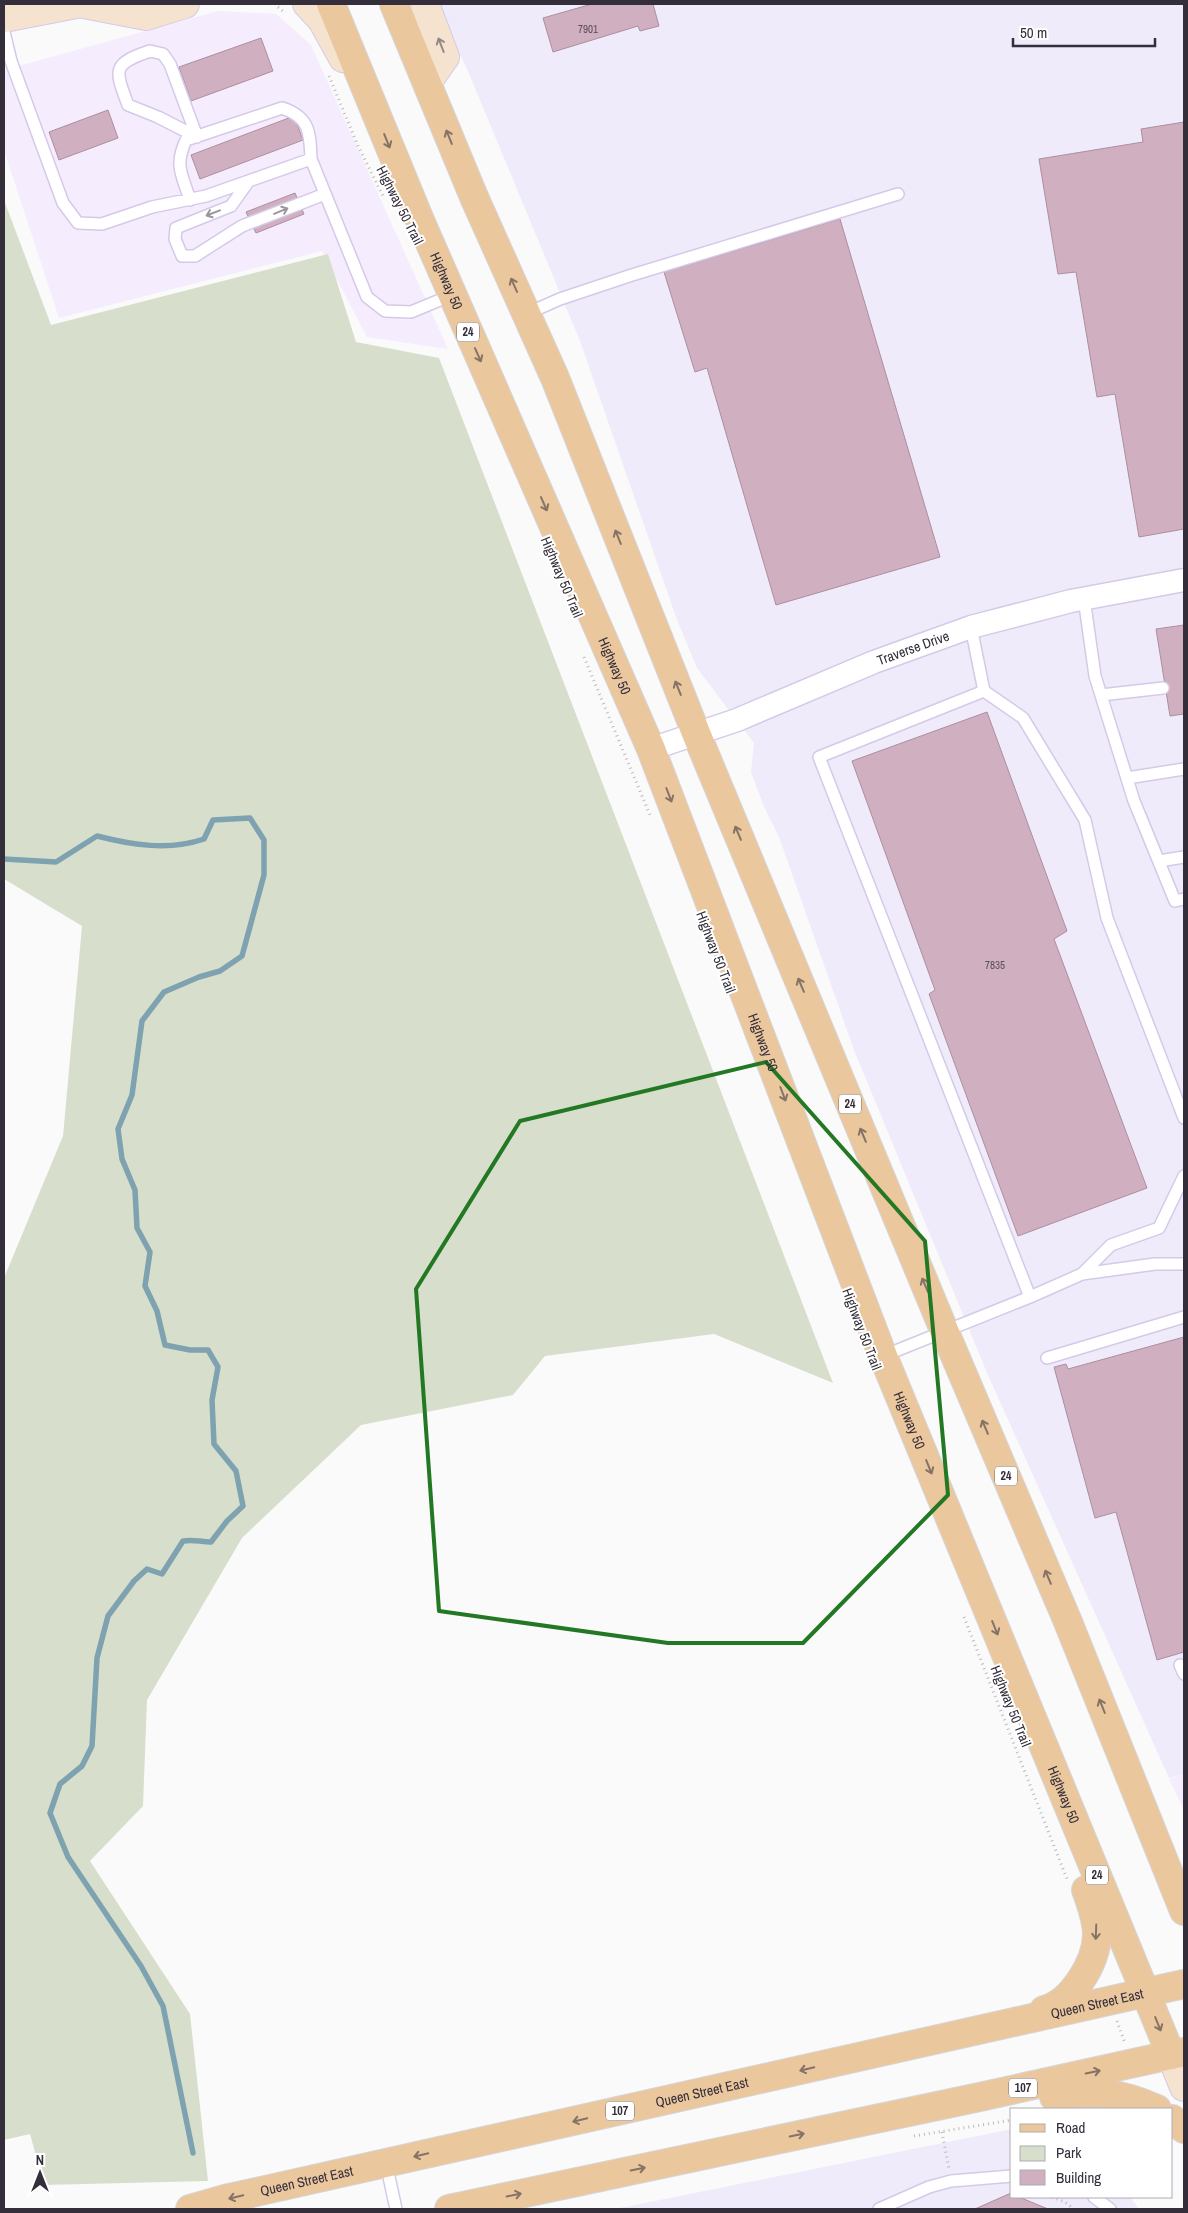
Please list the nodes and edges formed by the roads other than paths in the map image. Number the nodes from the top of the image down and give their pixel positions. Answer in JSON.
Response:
{"nodes":[{"id":1,"x":76,"y":4,"type":"edge"},
{"id":2,"x":84,"y":4,"type":"edge"},
{"id":3,"x":185,"y":4,"type":"edge"},
{"id":4,"x":330,"y":4,"type":"edge"},
{"id":5,"x":394,"y":4,"type":"edge"},
{"id":6,"x":425,"y":4,"type":"edge"},
{"id":7,"x":124,"y":7,"type":"edge"},
{"id":8,"x":296,"y":8,"type":"edge"},
{"id":9,"x":4,"y":18,"type":"edge"},
{"id":10,"x":4,"y":32,"type":"edge"},
{"id":11,"x":427,"y":83,"type":"junction"},
{"id":12,"x":368,"y":96,"type":"junction"},
{"id":13,"x":197,"y":137,"type":"junction"},
{"id":14,"x":311,"y":159,"type":"junction"},
{"id":15,"x":248,"y":182,"type":"junction"},
{"id":16,"x":325,"y":194,"type":"junction"},
{"id":17,"x":898,"y":194,"type":"dead end"},
{"id":18,"x":190,"y":200,"type":"junction"},
{"id":19,"x":452,"y":295,"type":"junction"},
{"id":20,"x":526,"y":314,"type":"junction"},
{"id":21,"x":1184,"y":580,"type":"edge"},
{"id":22,"x":1084,"y":598,"type":"junction"},
{"id":23,"x":972,"y":627,"type":"junction"},
{"id":24,"x":1163,"y":688,"type":"dead end"},
{"id":25,"x":984,"y":691,"type":"junction"},
{"id":26,"x":1101,"y":695,"type":"junction"},
{"id":27,"x":696,"y":733,"type":"junction"},
{"id":28,"x":651,"y":749,"type":"junction"},
{"id":29,"x":1184,"y":769,"type":"edge"},
{"id":30,"x":1127,"y":778,"type":"junction"},
{"id":31,"x":1184,"y":857,"type":"edge"},
{"id":32,"x":1159,"y":861,"type":"junction"},
{"id":33,"x":1184,"y":900,"type":"edge"},
{"id":34,"x":1184,"y":1118,"type":"edge"},
{"id":35,"x":1184,"y":1176,"type":"edge"},
{"id":36,"x":1184,"y":1264,"type":"edge"},
{"id":37,"x":1082,"y":1274,"type":"junction"},
{"id":38,"x":1030,"y":1297,"type":"junction"},
{"id":39,"x":1184,"y":1317,"type":"edge"},
{"id":40,"x":944,"y":1330,"type":"junction"},
{"id":41,"x":883,"y":1356,"type":"junction"},
{"id":42,"x":1047,"y":1358,"type":"dead end"},
{"id":43,"x":1120,"y":1751,"type":"junction"},
{"id":44,"x":1048,"y":1756,"type":"junction"},
{"id":45,"x":1184,"y":1885,"type":"edge"},
{"id":46,"x":1184,"y":1911,"type":"edge"},
{"id":47,"x":1184,"y":1984,"type":"edge"},
{"id":48,"x":1146,"y":1993,"type":"junction"},
{"id":49,"x":1178,"y":2053,"type":"edge"},
{"id":50,"x":854,"y":2058,"type":"junction"},
{"id":51,"x":1184,"y":2087,"type":"edge"},
{"id":52,"x":1155,"y":2108,"type":"edge"},
{"id":53,"x":874,"y":2119,"type":"junction"},
{"id":54,"x":1173,"y":2120,"type":"edge"},
{"id":55,"x":1184,"y":2129,"type":"edge"},
{"id":56,"x":386,"y":2163,"type":"junction"},
{"id":57,"x":1010,"y":2176,"type":"edge"},
{"id":58,"x":1095,"y":2198,"type":"edge"},
{"id":59,"x":883,"y":2208,"type":"edge"},
{"id":60,"x":190,"y":2209,"type":"edge"},
{"id":61,"x":396,"y":2209,"type":"edge"},
{"id":62,"x":449,"y":2209,"type":"edge"},
{"id":63,"x":1110,"y":2209,"type":"edge"}],
"edges":[{"from":1,"to":9,"type":"main road"},
{"from":2,"to":7,"type":"main road"},
{"from":3,"to":7,"type":"main road"},
{"from":4,"to":12,"type":"main road","name":"Highway 50","number":"24"},
{"from":5,"to":11,"type":"main road","number":"24"},
{"from":11,"to":6,"type":"main road","one_way":true},
{"from":8,"to":12,"type":"main road"},
{"from":10,"to":18,"type":"lane"},
{"from":20,"to":11,"type":"main road","number":"24","one_way":true},
{"from":12,"to":19,"type":"main road","name":"Highway 50","number":"24","one_way":true},
{"from":13,"to":13,"type":"lane"},
{"from":13,"to":14,"type":"lane"},
{"from":13,"to":18,"type":"lane"},
{"from":14,"to":15,"type":"lane"},
{"from":14,"to":16,"type":"lane"},
{"from":15,"to":16,"type":"lane","one_way":true},
{"from":15,"to":18,"type":"lane"},
{"from":16,"to":19,"type":"lane"},
{"from":17,"to":20,"type":"lane"},
{"from":19,"to":28,"type":"main road","name":"Highway 50","number":"24","one_way":true},
{"from":27,"to":20,"type":"main road","number":"24","one_way":true},
{"from":21,"to":22,"type":"street","name":"Traverse Drive"},
{"from":22,"to":23,"type":"street","name":"Traverse Drive"},
{"from":22,"to":26,"type":"lane"},
{"from":23,"to":25,"type":"lane"},
{"from":23,"to":27,"type":"street","name":"Traverse Drive"},
{"from":24,"to":26,"type":"lane"},
{"from":25,"to":34,"type":"lane"},
{"from":25,"to":38,"type":"lane"},
{"from":26,"to":30,"type":"lane"},
{"from":27,"to":28,"type":"street","name":"Traverse Drive"},
{"from":40,"to":27,"type":"main road","number":"24","one_way":true},
{"from":28,"to":41,"type":"main road","name":"Highway 50","number":"24","one_way":true},
{"from":29,"to":30,"type":"lane"},
{"from":30,"to":32,"type":"lane"},
{"from":31,"to":32,"type":"lane"},
{"from":32,"to":33,"type":"lane"},
{"from":35,"to":37,"type":"lane"},
{"from":36,"to":37,"type":"lane"},
{"from":37,"to":38,"type":"lane"},
{"from":38,"to":40,"type":"lane"},
{"from":39,"to":42,"type":"lane"},
{"from":40,"to":41,"type":"lane"},
{"from":43,"to":40,"type":"main road","number":"24","one_way":true},
{"from":41,"to":44,"type":"main road","name":"Highway 50","number":"24","one_way":true},
{"from":43,"to":45,"type":"main road"},
{"from":43,"to":46,"type":"main road","number":"24"},
{"from":44,"to":48,"type":"main road","name":"Highway 50","number":"24"},
{"from":44,"to":50,"type":"main road","one_way":true},
{"from":47,"to":48,"type":"main road","name":"Queen Street East","number":"107"},
{"from":48,"to":49,"type":"main road","name":"Highway 50","number":"24","one_way":true},
{"from":48,"to":50,"type":"main road","name":"Queen Street East","number":"107"},
{"from":49,"to":51,"type":"main road","name":"Highway 50","number":"24"},
{"from":53,"to":49,"type":"main road","number":"107","one_way":true},
{"from":50,"to":56,"type":"main road","name":"Queen Street East","number":"107","one_way":true},
{"from":52,"to":53,"type":"main road"},
{"from":62,"to":53,"type":"main road","number":"107","one_way":true},
{"from":54,"to":55,"type":"main road"},
{"from":56,"to":60,"type":"main road","name":"Queen Street East","number":"107","one_way":true},
{"from":56,"to":61,"type":"lane"},
{"from":57,"to":59,"type":"lane"},
{"from":58,"to":63,"type":"lane"}]}
